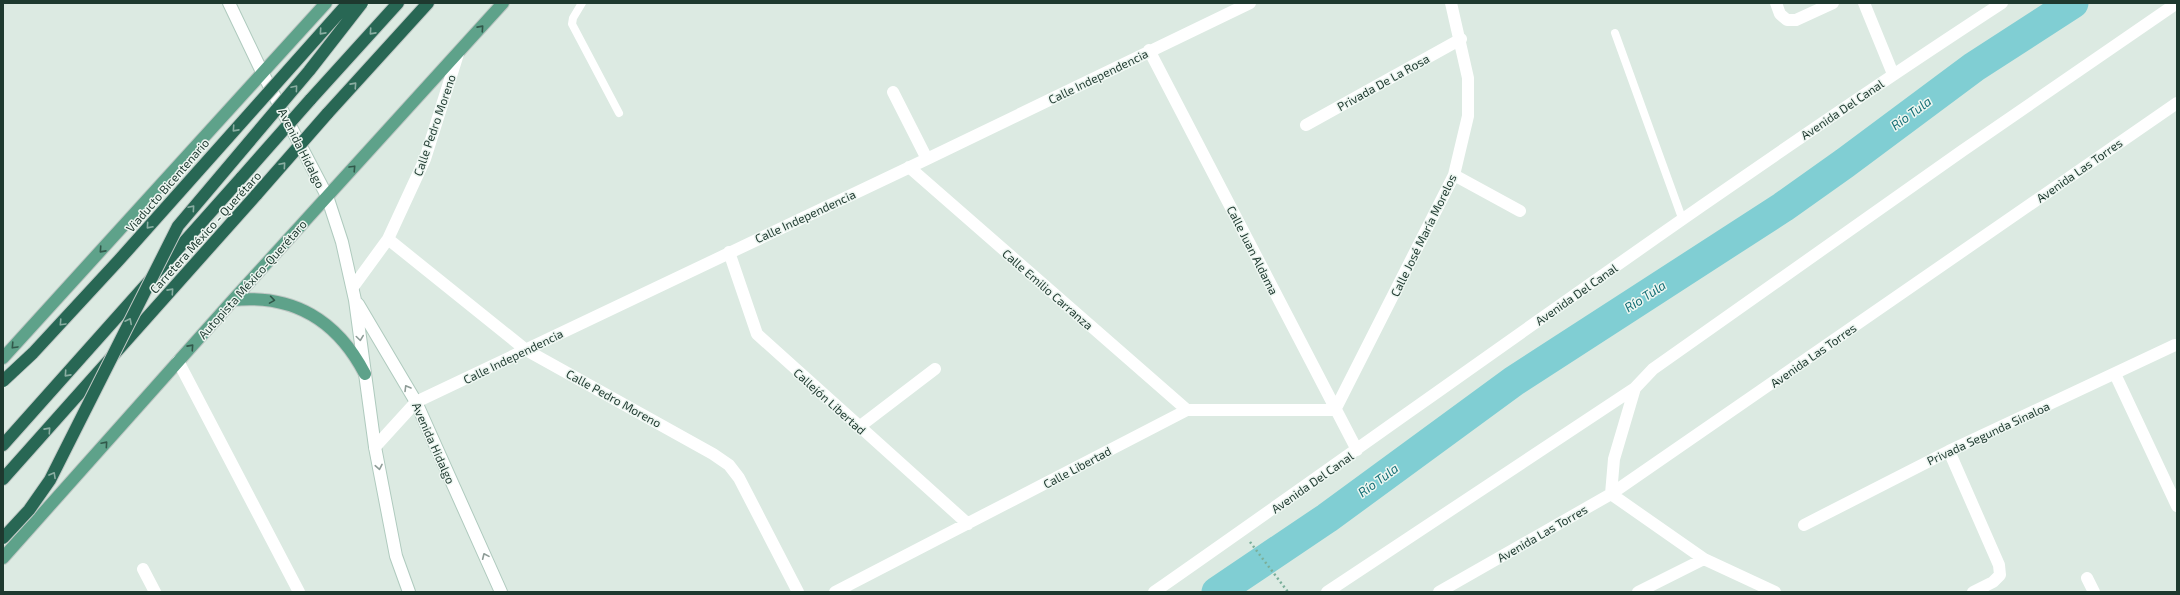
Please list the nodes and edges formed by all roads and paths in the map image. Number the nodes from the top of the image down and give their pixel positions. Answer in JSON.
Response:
{"nodes":[{"id":1,"x":229,"y":3,"type":"edge"},
{"id":2,"x":326,"y":3,"type":"edge"},
{"id":3,"x":348,"y":3,"type":"edge"},
{"id":4,"x":362,"y":3,"type":"edge"},
{"id":5,"x":398,"y":3,"type":"edge"},
{"id":6,"x":428,"y":3,"type":"edge"},
{"id":7,"x":504,"y":3,"type":"edge"},
{"id":8,"x":582,"y":3,"type":"edge"},
{"id":9,"x":1250,"y":3,"type":"edge"},
{"id":10,"x":1451,"y":3,"type":"edge"},
{"id":11,"x":1776,"y":3,"type":"edge"},
{"id":12,"x":1833,"y":3,"type":"edge"},
{"id":13,"x":1864,"y":3,"type":"edge"},
{"id":14,"x":2002,"y":3,"type":"edge"},
{"id":15,"x":2177,"y":3,"type":"edge"},
{"id":16,"x":1615,"y":33,"type":"dead end"},
{"id":17,"x":1461,"y":39,"type":"junction"},
{"id":18,"x":1149,"y":50,"type":"junction"},
{"id":19,"x":458,"y":54,"type":"junction"},
{"id":20,"x":262,"y":72,"type":"junction"},
{"id":21,"x":1892,"y":74,"type":"junction"},
{"id":22,"x":893,"y":92,"type":"dead end"},
{"id":23,"x":2177,"y":103,"type":"edge"},
{"id":24,"x":619,"y":113,"type":"dead end"},
{"id":25,"x":1306,"y":125,"type":"dead end"},
{"id":26,"x":927,"y":159,"type":"junction"},
{"id":27,"x":909,"y":167,"type":"junction"},
{"id":28,"x":1454,"y":175,"type":"junction"},
{"id":29,"x":327,"y":196,"type":"junction"},
{"id":30,"x":1520,"y":212,"type":"dead end"},
{"id":31,"x":1682,"y":218,"type":"junction"},
{"id":32,"x":388,"y":239,"type":"junction"},
{"id":33,"x":729,"y":252,"type":"junction"},
{"id":34,"x":353,"y":287,"type":"junction"},
{"id":35,"x":233,"y":300,"type":"junction"},
{"id":36,"x":355,"y":300,"type":"junction"},
{"id":37,"x":2175,"y":345,"type":"dead end"},
{"id":38,"x":526,"y":350,"type":"junction"},
{"id":39,"x":3,"y":358,"type":"edge"},
{"id":40,"x":178,"y":362,"type":"junction"},
{"id":41,"x":934,"y":370,"type":"dead end"},
{"id":42,"x":365,"y":374,"type":"junction"},
{"id":43,"x":2115,"y":374,"type":"junction"},
{"id":44,"x":3,"y":381,"type":"edge"},
{"id":45,"x":1635,"y":388,"type":"junction"},
{"id":46,"x":416,"y":402,"type":"junction"},
{"id":47,"x":1187,"y":410,"type":"junction"},
{"id":48,"x":1335,"y":410,"type":"junction"},
{"id":49,"x":859,"y":427,"type":"junction"},
{"id":50,"x":3,"y":445,"type":"edge"},
{"id":51,"x":375,"y":447,"type":"junction"},
{"id":52,"x":1357,"y":450,"type":"junction"},
{"id":53,"x":1949,"y":451,"type":"junction"},
{"id":54,"x":79,"y":473,"type":"junction"},
{"id":55,"x":3,"y":479,"type":"edge"},
{"id":56,"x":1611,"y":494,"type":"junction"},
{"id":57,"x":2177,"y":506,"type":"edge"},
{"id":58,"x":968,"y":524,"type":"junction"},
{"id":59,"x":1804,"y":524,"type":"dead end"},
{"id":60,"x":1247,"y":537,"type":"dead end"},
{"id":61,"x":3,"y":538,"type":"edge"},
{"id":62,"x":3,"y":545,"type":"edge"},
{"id":63,"x":3,"y":558,"type":"edge"},
{"id":64,"x":1704,"y":559,"type":"junction"},
{"id":65,"x":143,"y":569,"type":"dead end"},
{"id":66,"x":2087,"y":578,"type":"dead end"},
{"id":67,"x":1661,"y":587,"type":"edge"},
{"id":68,"x":155,"y":592,"type":"edge"},
{"id":69,"x":299,"y":592,"type":"edge"},
{"id":70,"x":409,"y":592,"type":"edge"},
{"id":71,"x":501,"y":592,"type":"edge"},
{"id":72,"x":798,"y":592,"type":"edge"},
{"id":73,"x":835,"y":592,"type":"edge"},
{"id":74,"x":1154,"y":592,"type":"edge"},
{"id":75,"x":1288,"y":592,"type":"edge"},
{"id":76,"x":1327,"y":592,"type":"edge"},
{"id":77,"x":1439,"y":592,"type":"edge"},
{"id":78,"x":1638,"y":592,"type":"edge"},
{"id":79,"x":1775,"y":592,"type":"edge"},
{"id":80,"x":1973,"y":592,"type":"edge"},
{"id":81,"x":2094,"y":592,"type":"edge"}],
"edges":[{"from":1,"to":20,"type":"street","name":"Avenida Hidalgo"},
{"from":2,"to":20,"type":"main road"},
{"from":3,"to":44,"type":"highway","name":"Viaducto Bicentenario","one_way":true,"bridge":true},
{"from":61,"to":4,"type":"highway","one_way":true,"bridge":true},
{"from":5,"to":50,"type":"highway","name":"Carretera México - Querétaro","one_way":true,"bridge":true},
{"from":55,"to":6,"type":"highway","name":"Carretera México - Querétaro","one_way":true,"bridge":true},
{"from":19,"to":7,"type":"main road","name":"Autopista México-Querétaro","one_way":true},
{"from":8,"to":24,"type":"lane"},
{"from":9,"to":18,"type":"street","name":"Calle Independencia"},
{"from":10,"to":17,"type":"street","name":"Calle José María Morelos"},
{"from":11,"to":12,"type":"street"},
{"from":13,"to":21,"type":"street"},
{"from":14,"to":21,"type":"street","name":"Avenida Del Canal"},
{"from":15,"to":45,"type":"street"},
{"from":16,"to":31,"type":"lane"},
{"from":17,"to":25,"type":"street","name":"Privada De La Rosa"},
{"from":17,"to":28,"type":"street","name":"Calle José María Morelos"},
{"from":18,"to":26,"type":"street","name":"Calle Independencia"},
{"from":18,"to":48,"type":"street","name":"Calle Juan Aldama"},
{"from":29,"to":19,"type":"main road","name":"Autopista México-Querétaro","one_way":true},
{"from":19,"to":32,"type":"street","name":"Calle Pedro Moreno"},
{"from":20,"to":29,"type":"street","name":"Avenida Hidalgo"},
{"from":20,"to":39,"type":"main road","one_way":true},
{"from":21,"to":31,"type":"street","name":"Avenida Del Canal"},
{"from":22,"to":26,"type":"street"},
{"from":23,"to":56,"type":"street","name":"Avenida Las Torres"},
{"from":26,"to":27,"type":"street","name":"Calle Independencia"},
{"from":27,"to":33,"type":"street","name":"Calle Independencia"},
{"from":27,"to":47,"type":"street","name":"Calle Emilio Carranza"},
{"from":28,"to":30,"type":"street"},
{"from":28,"to":48,"type":"street","name":"Calle José María Morelos"},
{"from":29,"to":34,"type":"street","name":"Avenida Hidalgo"},
{"from":29,"to":35,"type":"main road","name":"Autopista México-Querétaro"},
{"from":31,"to":52,"type":"street","name":"Avenida Del Canal"},
{"from":32,"to":34,"type":"street","name":"Calle Pedro Moreno"},
{"from":32,"to":38,"type":"street","name":"Calle Pedro Moreno"},
{"from":33,"to":38,"type":"street","name":"Calle Independencia"},
{"from":33,"to":49,"type":"street","name":"Callejón Libertad"},
{"from":34,"to":36,"type":"street","name":"Avenida Hidalgo"},
{"from":40,"to":35,"type":"main road","name":"Autopista México-Querétaro","one_way":true},
{"from":35,"to":42,"type":"main road","one_way":true},
{"from":36,"to":42,"type":"street","name":"Avenida Hidalgo","one_way":true},
{"from":46,"to":36,"type":"street","name":"Avenida Hidalgo","one_way":true},
{"from":37,"to":43,"type":"street","name":"Privada Segunda Sinaloa"},
{"from":38,"to":46,"type":"street","name":"Calle Independencia"},
{"from":38,"to":72,"type":"street","name":"Calle Pedro Moreno"},
{"from":54,"to":40,"type":"main road","name":"Autopista México-Querétaro","one_way":true},
{"from":40,"to":69,"type":"street"},
{"from":41,"to":49,"type":"street"},
{"from":42,"to":51,"type":"street","name":"Avenida Hidalgo"},
{"from":43,"to":53,"type":"street","name":"Privada Segunda Sinaloa"},
{"from":43,"to":57,"type":"street"},
{"from":45,"to":56,"type":"street"},
{"from":45,"to":76,"type":"street"},
{"from":46,"to":51,"type":"street","name":"Calle Independencia"},
{"from":71,"to":46,"type":"street","name":"Avenida Hidalgo","one_way":true},
{"from":47,"to":48,"type":"street","name":"Calle Libertad"},
{"from":47,"to":58,"type":"street","name":"Calle Libertad"},
{"from":48,"to":52,"type":"street","name":"Calle Juan Aldama"},
{"from":49,"to":58,"type":"street","name":"Callejón Libertad"},
{"from":51,"to":70,"type":"street","name":"Avenida Hidalgo","one_way":true},
{"from":52,"to":74,"type":"street","name":"Avenida Del Canal"},
{"from":53,"to":59,"type":"street","name":"Privada Segunda Sinaloa"},
{"from":53,"to":80,"type":"street"},
{"from":54,"to":62,"type":"main road"},
{"from":54,"to":63,"type":"main road","name":"Autopista México-Querétaro"},
{"from":56,"to":64,"type":"street"},
{"from":56,"to":77,"type":"street","name":"Avenida Las Torres"},
{"from":58,"to":73,"type":"street","name":"Calle Libertad"},
{"from":60,"to":75,"type":"path"},
{"from":64,"to":67,"type":"street"},
{"from":64,"to":79,"type":"street"},
{"from":65,"to":68,"type":"street"},
{"from":66,"to":81,"type":"street"},
{"from":67,"to":78,"type":"street"}]}
